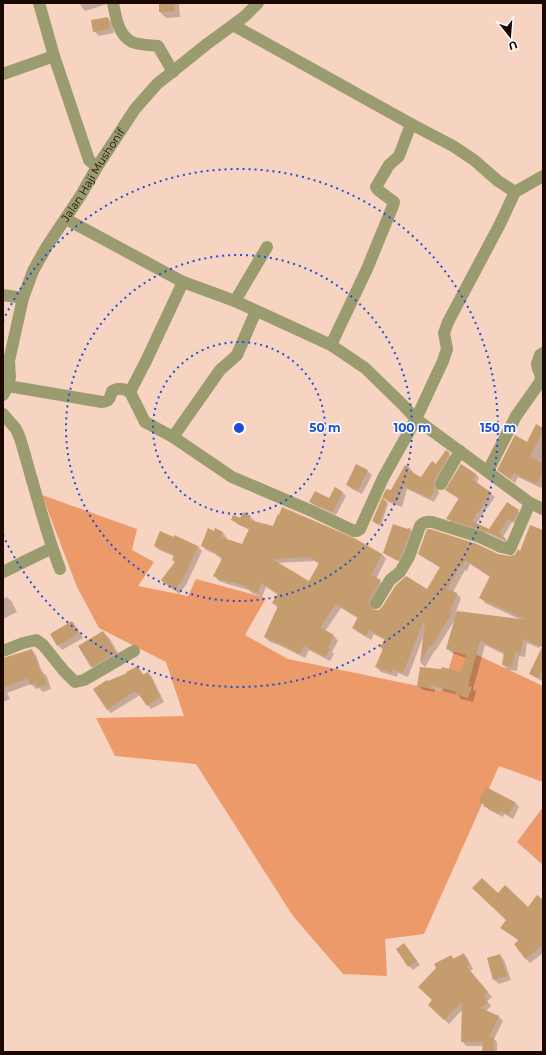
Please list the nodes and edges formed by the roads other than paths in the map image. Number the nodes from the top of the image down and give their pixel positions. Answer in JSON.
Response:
{"nodes":[{"id":1,"x":39,"y":3,"type":"edge"},
{"id":2,"x":113,"y":3,"type":"edge"},
{"id":3,"x":258,"y":3,"type":"edge"},
{"id":4,"x":233,"y":26,"type":"junction"},
{"id":5,"x":54,"y":56,"type":"junction"},
{"id":6,"x":173,"y":72,"type":"junction"},
{"id":7,"x":3,"y":74,"type":"edge"},
{"id":8,"x":411,"y":124,"type":"junction"},
{"id":9,"x":97,"y":167,"type":"junction"},
{"id":10,"x":543,"y":176,"type":"edge"},
{"id":11,"x":515,"y":192,"type":"junction"},
{"id":12,"x":66,"y":219,"type":"junction"},
{"id":13,"x":267,"y":247,"type":"dead end"},
{"id":14,"x":183,"y":282,"type":"junction"},
{"id":15,"x":3,"y":295,"type":"edge"},
{"id":16,"x":23,"y":298,"type":"junction"},
{"id":17,"x":235,"y":300,"type":"junction"},
{"id":18,"x":256,"y":311,"type":"junction"},
{"id":19,"x":331,"y":345,"type":"junction"},
{"id":20,"x":543,"y":353,"type":"edge"},
{"id":21,"x":5,"y":391,"type":"edge"},
{"id":22,"x":130,"y":392,"type":"junction"},
{"id":23,"x":3,"y":414,"type":"edge"},
{"id":24,"x":416,"y":419,"type":"junction"},
{"id":25,"x":173,"y":437,"type":"junction"},
{"id":26,"x":460,"y":451,"type":"junction"},
{"id":27,"x":488,"y":471,"type":"junction"},
{"id":28,"x":441,"y":484,"type":"dead end"},
{"id":29,"x":530,"y":503,"type":"junction"},
{"id":30,"x":543,"y":509,"type":"edge"},
{"id":31,"x":52,"y":548,"type":"junction"},
{"id":32,"x":60,"y":569,"type":"dead end"},
{"id":33,"x":3,"y":572,"type":"edge"},
{"id":34,"x":376,"y":603,"type":"dead end"},
{"id":35,"x":3,"y":651,"type":"edge"},
{"id":36,"x":134,"y":651,"type":"dead end"}],
"edges":[{"from":1,"to":5,"type":"street"},
{"from":2,"to":6,"type":"street"},
{"from":3,"to":4,"type":"street","name":"Jalan Haji Mushonif"},
{"from":4,"to":6,"type":"street","name":"Jalan Haji Mushonif"},
{"from":4,"to":8,"type":"street"},
{"from":5,"to":7,"type":"street"},
{"from":5,"to":9,"type":"street"},
{"from":6,"to":9,"type":"street","name":"Jalan Haji Mushonif"},
{"from":8,"to":11,"type":"street"},
{"from":8,"to":19,"type":"street"},
{"from":9,"to":12,"type":"street","name":"Jalan Haji Mushonif"},
{"from":10,"to":11,"type":"street"},
{"from":11,"to":24,"type":"street"},
{"from":12,"to":14,"type":"street"},
{"from":12,"to":16,"type":"street","name":"Jalan Haji Mushonif"},
{"from":13,"to":17,"type":"street"},
{"from":14,"to":17,"type":"street"},
{"from":14,"to":22,"type":"street"},
{"from":15,"to":16,"type":"street"},
{"from":16,"to":21,"type":"street","name":"Jalan Haji Mushonif"},
{"from":17,"to":18,"type":"street"},
{"from":18,"to":19,"type":"street"},
{"from":18,"to":25,"type":"street"},
{"from":19,"to":24,"type":"street"},
{"from":20,"to":27,"type":"street"},
{"from":21,"to":22,"type":"street"},
{"from":22,"to":25,"type":"street"},
{"from":23,"to":31,"type":"street"},
{"from":24,"to":25,"type":"street"},
{"from":24,"to":26,"type":"street"},
{"from":26,"to":27,"type":"street"},
{"from":26,"to":28,"type":"street"},
{"from":27,"to":29,"type":"street"},
{"from":29,"to":30,"type":"street"},
{"from":29,"to":34,"type":"street"},
{"from":31,"to":32,"type":"street"},
{"from":31,"to":33,"type":"street"},
{"from":35,"to":36,"type":"street"}]}
